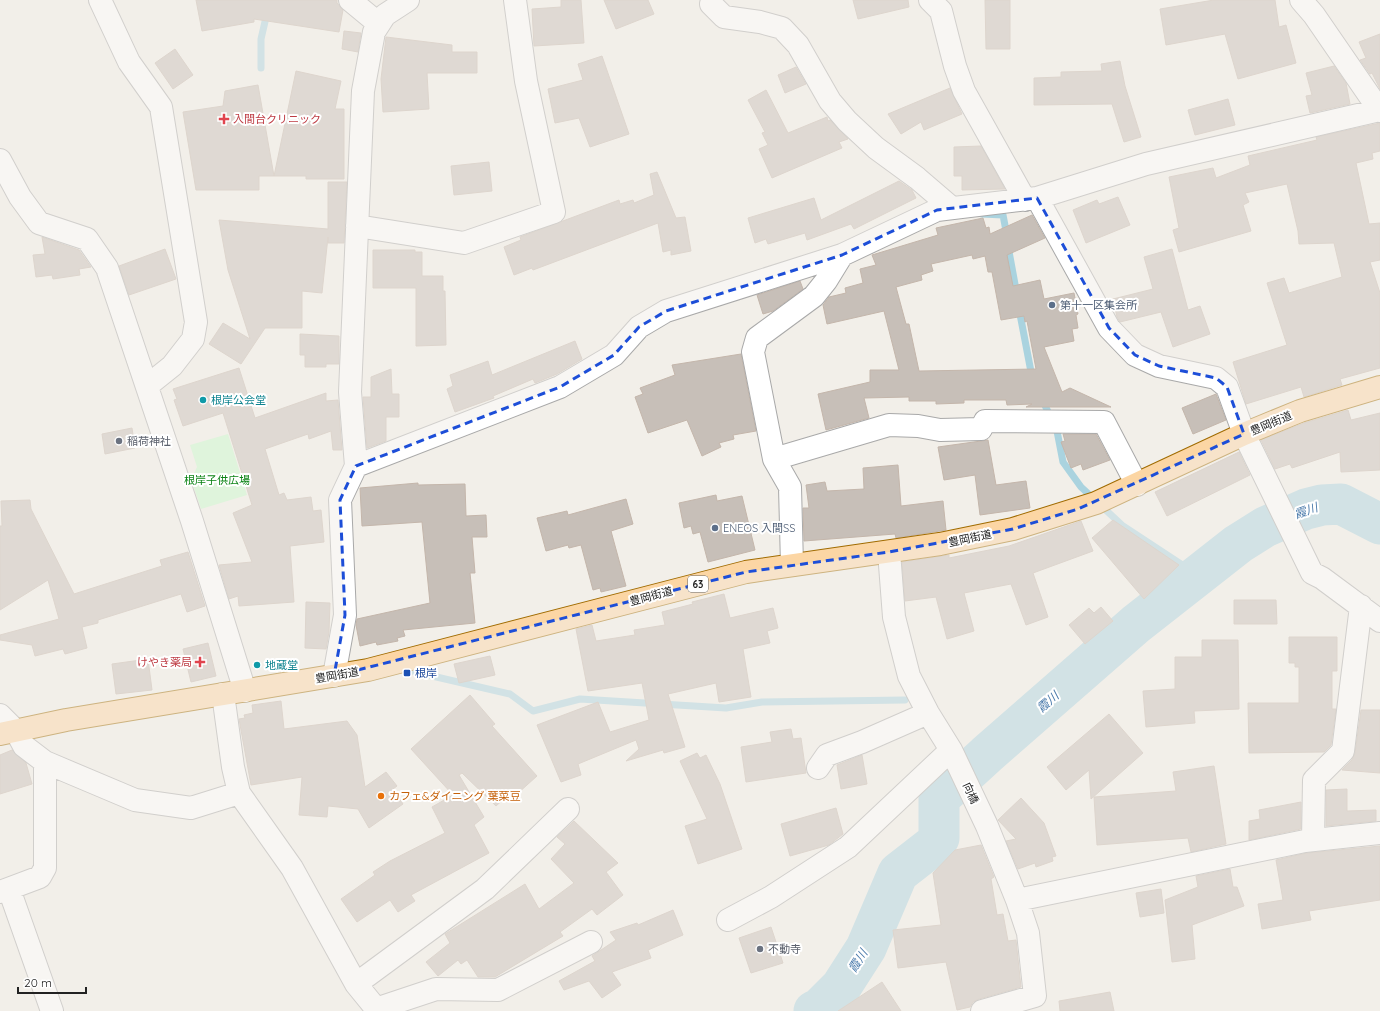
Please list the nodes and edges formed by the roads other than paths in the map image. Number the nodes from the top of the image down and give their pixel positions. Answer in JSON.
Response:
{"nodes":[{"id":1,"x":100,"y":0,"type":"edge"},
{"id":2,"x":350,"y":0,"type":"edge"},
{"id":3,"x":408,"y":0,"type":"edge"},
{"id":4,"x":515,"y":0,"type":"edge"},
{"id":5,"x":930,"y":0,"type":"edge"},
{"id":6,"x":1301,"y":0,"type":"edge"},
{"id":7,"x":712,"y":2,"type":"edge"},
{"id":8,"x":379,"y":24,"type":"junction"},
{"id":9,"x":1380,"y":110,"type":"edge"},
{"id":10,"x":0,"y":160,"type":"edge"},
{"id":11,"x":1031,"y":199,"type":"junction"},
{"id":12,"x":952,"y":208,"type":"junction"},
{"id":13,"x":357,"y":226,"type":"junction"},
{"id":14,"x":842,"y":255,"type":"junction"},
{"id":15,"x":147,"y":386,"type":"junction"},
{"id":16,"x":1380,"y":387,"type":"edge"},
{"id":17,"x":1244,"y":434,"type":"junction"},
{"id":18,"x":774,"y":459,"type":"junction"},
{"id":19,"x":356,"y":466,"type":"junction"},
{"id":20,"x":1137,"y":485,"type":"junction"},
{"id":21,"x":889,"y":552,"type":"junction"},
{"id":22,"x":792,"y":565,"type":"junction"},
{"id":23,"x":1361,"y":606,"type":"junction"},
{"id":24,"x":1380,"y":621,"type":"edge"},
{"id":25,"x":334,"y":676,"type":"junction"},
{"id":26,"x":245,"y":691,"type":"junction"},
{"id":27,"x":223,"y":694,"type":"junction"},
{"id":28,"x":928,"y":713,"type":"junction"},
{"id":29,"x":0,"y":715,"type":"edge"},
{"id":30,"x":8,"y":733,"type":"edge"},
{"id":31,"x":954,"y":755,"type":"junction"},
{"id":32,"x":45,"y":762,"type":"junction"},
{"id":33,"x":818,"y":768,"type":"dead end"},
{"id":34,"x":239,"y":793,"type":"junction"},
{"id":35,"x":568,"y":809,"type":"dead end"},
{"id":36,"x":1380,"y":834,"type":"edge"},
{"id":37,"x":1313,"y":840,"type":"junction"},
{"id":38,"x":4,"y":891,"type":"edge"},
{"id":39,"x":1017,"y":900,"type":"junction"},
{"id":40,"x":728,"y":920,"type":"dead end"},
{"id":41,"x":591,"y":942,"type":"dead end"},
{"id":42,"x":356,"y":984,"type":"junction"},
{"id":43,"x":51,"y":1010,"type":"edge"},
{"id":44,"x":377,"y":1010,"type":"edge"},
{"id":45,"x":982,"y":1011,"type":"edge"}],
"edges":[{"from":1,"to":15,"type":"street"},
{"from":2,"to":8,"type":"street"},
{"from":3,"to":8,"type":"street"},
{"from":4,"to":13,"type":"street"},
{"from":5,"to":11,"type":"street"},
{"from":6,"to":9,"type":"street"},
{"from":7,"to":12,"type":"street"},
{"from":8,"to":13,"type":"street"},
{"from":9,"to":11,"type":"street"},
{"from":10,"to":15,"type":"street"},
{"from":11,"to":12,"type":"street"},
{"from":11,"to":17,"type":"street"},
{"from":12,"to":14,"type":"street"},
{"from":13,"to":19,"type":"street"},
{"from":14,"to":18,"type":"street"},
{"from":14,"to":19,"type":"street"},
{"from":15,"to":26,"type":"street"},
{"from":16,"to":17,"type":"main road","name":"豊岡街道","number":"63"},
{"from":17,"to":20,"type":"main road","name":"豊岡街道","number":"63"},
{"from":17,"to":23,"type":"street"},
{"from":18,"to":20,"type":"street"},
{"from":18,"to":22,"type":"street"},
{"from":19,"to":25,"type":"street"},
{"from":20,"to":21,"type":"main road","name":"豊岡街道","number":"63"},
{"from":21,"to":22,"type":"main road","name":"豊岡街道","number":"63"},
{"from":21,"to":28,"type":"street","name":"向橋"},
{"from":22,"to":25,"type":"main road","name":"豊岡街道","number":"63"},
{"from":23,"to":24,"type":"street"},
{"from":23,"to":37,"type":"street"},
{"from":25,"to":26,"type":"main road","name":"豊岡街道","number":"63"},
{"from":26,"to":27,"type":"main road","name":"豊岡街道","number":"63"},
{"from":27,"to":30,"type":"main road","name":"豊岡街道","number":"63"},
{"from":27,"to":34,"type":"street"},
{"from":28,"to":31,"type":"street","name":"向橋"},
{"from":28,"to":33,"type":"street"},
{"from":29,"to":30,"type":"street"},
{"from":30,"to":32,"type":"street"},
{"from":31,"to":39,"type":"street","name":"向橋"},
{"from":31,"to":40,"type":"street"},
{"from":32,"to":34,"type":"street"},
{"from":32,"to":38,"type":"street"},
{"from":34,"to":42,"type":"street"},
{"from":35,"to":42,"type":"street"},
{"from":36,"to":37,"type":"street"},
{"from":37,"to":39,"type":"street"},
{"from":38,"to":43,"type":"street"},
{"from":39,"to":45,"type":"street","name":"向橋"},
{"from":41,"to":44,"type":"street"},
{"from":42,"to":44,"type":"street"}]}
